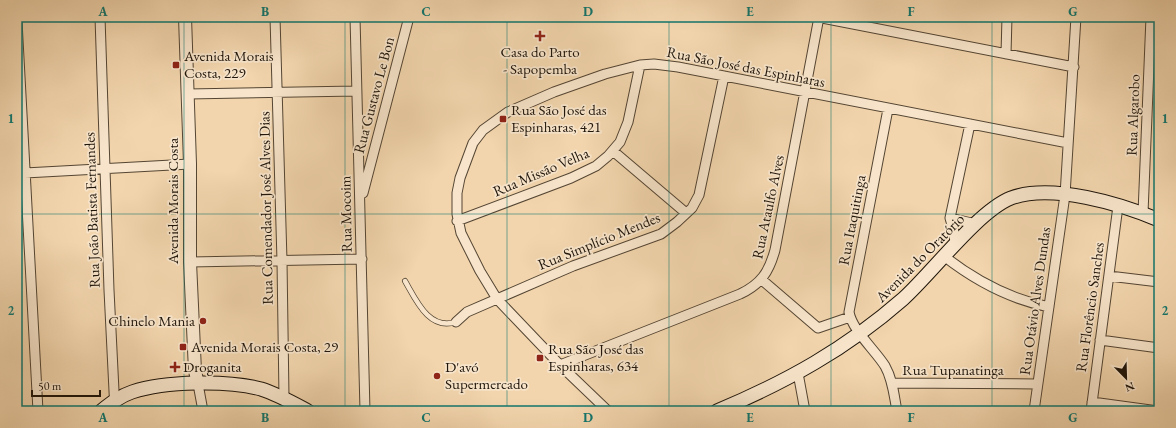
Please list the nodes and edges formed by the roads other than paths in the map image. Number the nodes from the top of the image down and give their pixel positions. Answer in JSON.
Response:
{"nodes":[{"id":1,"x":100,"y":17,"type":"edge"},
{"id":2,"x":184,"y":17,"type":"edge"},
{"id":3,"x":275,"y":17,"type":"edge"},
{"id":4,"x":355,"y":17,"type":"edge"},
{"id":5,"x":409,"y":17,"type":"edge"},
{"id":6,"x":818,"y":17,"type":"edge"},
{"id":7,"x":1007,"y":17,"type":"edge"},
{"id":8,"x":1076,"y":17,"type":"edge"},
{"id":9,"x":1151,"y":17,"type":"edge"},
{"id":10,"x":17,"y":21,"type":"edge"},
{"id":11,"x":1006,"y":54,"type":"junction"},
{"id":12,"x":640,"y":65,"type":"junction"},
{"id":13,"x":1074,"y":67,"type":"junction"},
{"id":14,"x":724,"y":76,"type":"junction"},
{"id":15,"x":357,"y":91,"type":"junction"},
{"id":16,"x":806,"y":92,"type":"junction"},
{"id":17,"x":277,"y":93,"type":"junction"},
{"id":18,"x":188,"y":94,"type":"junction"},
{"id":19,"x":888,"y":108,"type":"junction"},
{"id":20,"x":970,"y":124,"type":"junction"},
{"id":21,"x":1068,"y":143,"type":"junction"},
{"id":22,"x":613,"y":151,"type":"junction"},
{"id":23,"x":190,"y":164,"type":"junction"},
{"id":24,"x":105,"y":169,"type":"junction"},
{"id":25,"x":25,"y":173,"type":"junction"},
{"id":26,"x":1065,"y":195,"type":"junction"},
{"id":27,"x":360,"y":204,"type":"junction"},
{"id":28,"x":1118,"y":206,"type":"junction"},
{"id":29,"x":686,"y":213,"type":"junction"},
{"id":30,"x":1143,"y":214,"type":"junction"},
{"id":31,"x":950,"y":218,"type":"junction"},
{"id":32,"x":1159,"y":220,"type":"edge"},
{"id":33,"x":457,"y":221,"type":"junction"},
{"id":34,"x":976,"y":224,"type":"junction"},
{"id":35,"x":955,"y":245,"type":"junction"},
{"id":36,"x":945,"y":257,"type":"junction"},
{"id":37,"x":362,"y":259,"type":"junction"},
{"id":38,"x":282,"y":261,"type":"junction"},
{"id":39,"x":190,"y":262,"type":"junction"},
{"id":40,"x":1109,"y":276,"type":"junction"},
{"id":41,"x":762,"y":280,"type":"junction"},
{"id":42,"x":405,"y":282,"type":"dead end"},
{"id":43,"x":1159,"y":282,"type":"edge"},
{"id":44,"x":497,"y":299,"type":"junction"},
{"id":45,"x":1049,"y":307,"type":"junction"},
{"id":46,"x":850,"y":316,"type":"junction"},
{"id":47,"x":456,"y":322,"type":"joint"},
{"id":48,"x":861,"y":334,"type":"junction"},
{"id":49,"x":1100,"y":340,"type":"junction"},
{"id":50,"x":1159,"y":348,"type":"edge"},
{"id":51,"x":560,"y":365,"type":"junction"},
{"id":52,"x":798,"y":373,"type":"junction"},
{"id":53,"x":892,"y":383,"type":"junction"},
{"id":54,"x":198,"y":384,"type":"junction"},
{"id":55,"x":1038,"y":384,"type":"junction"},
{"id":56,"x":284,"y":398,"type":"junction"},
{"id":57,"x":114,"y":406,"type":"edge"},
{"id":58,"x":1091,"y":406,"type":"edge"},
{"id":59,"x":38,"y":411,"type":"edge"},
{"id":60,"x":101,"y":411,"type":"edge"},
{"id":61,"x":203,"y":411,"type":"edge"},
{"id":62,"x":308,"y":411,"type":"edge"},
{"id":63,"x":364,"y":411,"type":"edge"},
{"id":64,"x":608,"y":411,"type":"edge"},
{"id":65,"x":717,"y":411,"type":"edge"},
{"id":66,"x":805,"y":411,"type":"edge"},
{"id":67,"x":897,"y":411,"type":"edge"},
{"id":68,"x":1034,"y":411,"type":"edge"},
{"id":69,"x":1158,"y":411,"type":"edge"}],
"edges":[{"from":1,"to":24,"type":"street","name":"Rua João Batista Fernandes"},
{"from":2,"to":18,"type":"street","name":"Avenida Morais Costa"},
{"from":3,"to":17,"type":"street","name":"Rua Comendador José Alves Dias"},
{"from":4,"to":15,"type":"street","name":"Rua Mocoim"},
{"from":5,"to":27,"type":"street","name":"Rua Gustavo Le Bon"},
{"from":6,"to":11,"type":"street"},
{"from":6,"to":16,"type":"street","name":"Rua Ataulfo Alves"},
{"from":7,"to":11,"type":"street"},
{"from":8,"to":13,"type":"street","name":"Rua Otávio Alves Dundas"},
{"from":9,"to":30,"type":"street","name":"Rua Algarobo"},
{"from":10,"to":25,"type":"street"},
{"from":11,"to":13,"type":"street"},
{"from":12,"to":14,"type":"street","name":"Rua São José das Espinharas"},
{"from":12,"to":22,"type":"street","name":"Rua Missão Velha"},
{"from":12,"to":33,"type":"street","name":"Rua São José das Espinharas"},
{"from":13,"to":21,"type":"street","name":"Rua Otávio Alves Dundas"},
{"from":14,"to":16,"type":"street","name":"Rua São José das Espinharas"},
{"from":14,"to":29,"type":"street","name":"Rua Simplício Mendes"},
{"from":15,"to":17,"type":"street"},
{"from":15,"to":27,"type":"street","name":"Rua Mocoim"},
{"from":16,"to":19,"type":"street","name":"Rua São José das Espinharas"},
{"from":16,"to":41,"type":"street","name":"Rua Ataulfo Alves"},
{"from":17,"to":18,"type":"street"},
{"from":17,"to":38,"type":"street","name":"Rua Comendador José Alves Dias"},
{"from":18,"to":23,"type":"street","name":"Avenida Morais Costa"},
{"from":19,"to":20,"type":"street","name":"Rua São José das Espinharas"},
{"from":19,"to":46,"type":"street","name":"Rua Itaquitinga"},
{"from":20,"to":21,"type":"street","name":"Rua São José das Espinharas"},
{"from":20,"to":31,"type":"street"},
{"from":21,"to":26,"type":"street","name":"Rua Otávio Alves Dundas"},
{"from":22,"to":29,"type":"street"},
{"from":22,"to":33,"type":"street","name":"Rua Missão Velha"},
{"from":23,"to":24,"type":"street"},
{"from":23,"to":39,"type":"street","name":"Avenida Morais Costa"},
{"from":24,"to":25,"type":"street"},
{"from":24,"to":57,"type":"street","name":"Rua João Batista Fernandes"},
{"from":25,"to":59,"type":"street"},
{"from":26,"to":28,"type":"main road","name":"Avenida do Oratório"},
{"from":26,"to":34,"type":"main road","name":"Avenida do Oratório"},
{"from":26,"to":45,"type":"street","name":"Rua Otávio Alves Dundas"},
{"from":27,"to":37,"type":"street","name":"Rua Mocoim"},
{"from":28,"to":30,"type":"main road","name":"Avenida do Oratório"},
{"from":28,"to":40,"type":"street","name":"Rua Florêncio Sanches"},
{"from":29,"to":44,"type":"street","name":"Rua Simplício Mendes"},
{"from":30,"to":32,"type":"main road","name":"Avenida do Oratório"},
{"from":31,"to":34,"type":"street"},
{"from":31,"to":35,"type":"street"},
{"from":33,"to":44,"type":"street","name":"Rua São José das Espinharas"},
{"from":34,"to":35,"type":"main road","name":"Avenida do Oratório"},
{"from":35,"to":36,"type":"main road","name":"Avenida do Oratório"},
{"from":36,"to":45,"type":"street"},
{"from":36,"to":48,"type":"main road","name":"Avenida do Oratório"},
{"from":37,"to":38,"type":"street"},
{"from":37,"to":63,"type":"street","name":"Rua Mocoim"},
{"from":38,"to":39,"type":"street"},
{"from":38,"to":56,"type":"street","name":"Rua Comendador José Alves Dias"},
{"from":39,"to":54,"type":"street","name":"Avenida Morais Costa"},
{"from":40,"to":43,"type":"street"},
{"from":40,"to":49,"type":"street","name":"Rua Florêncio Sanches"},
{"from":41,"to":46,"type":"street"},
{"from":41,"to":51,"type":"street","name":"Rua Ataulfo Alves"},
{"from":42,"to":47,"type":"lane"},
{"from":44,"to":47,"type":"street","name":"Rua Simplício Mendes"},
{"from":44,"to":51,"type":"street","name":"Rua São José das Espinharas"},
{"from":45,"to":55,"type":"street","name":"Rua Otávio Alves Dundas"},
{"from":46,"to":48,"type":"street"},
{"from":48,"to":52,"type":"main road","name":"Avenida do Oratório"},
{"from":48,"to":53,"type":"street"},
{"from":49,"to":50,"type":"street"},
{"from":49,"to":58,"type":"street","name":"Rua Florêncio Sanches"},
{"from":51,"to":64,"type":"street","name":"Rua São José das Espinharas"},
{"from":52,"to":65,"type":"main road","name":"Avenida do Oratório"},
{"from":52,"to":66,"type":"street"},
{"from":53,"to":55,"type":"street","name":"Rua Tupanatinga"},
{"from":53,"to":67,"type":"street"},
{"from":54,"to":56,"type":"main road"},
{"from":54,"to":57,"type":"main road"},
{"from":54,"to":61,"type":"street"},
{"from":55,"to":68,"type":"street","name":"Rua Otávio Alves Dundas"},
{"from":56,"to":62,"type":"main road"},
{"from":57,"to":60,"type":"main road"},
{"from":58,"to":69,"type":"street"}]}
